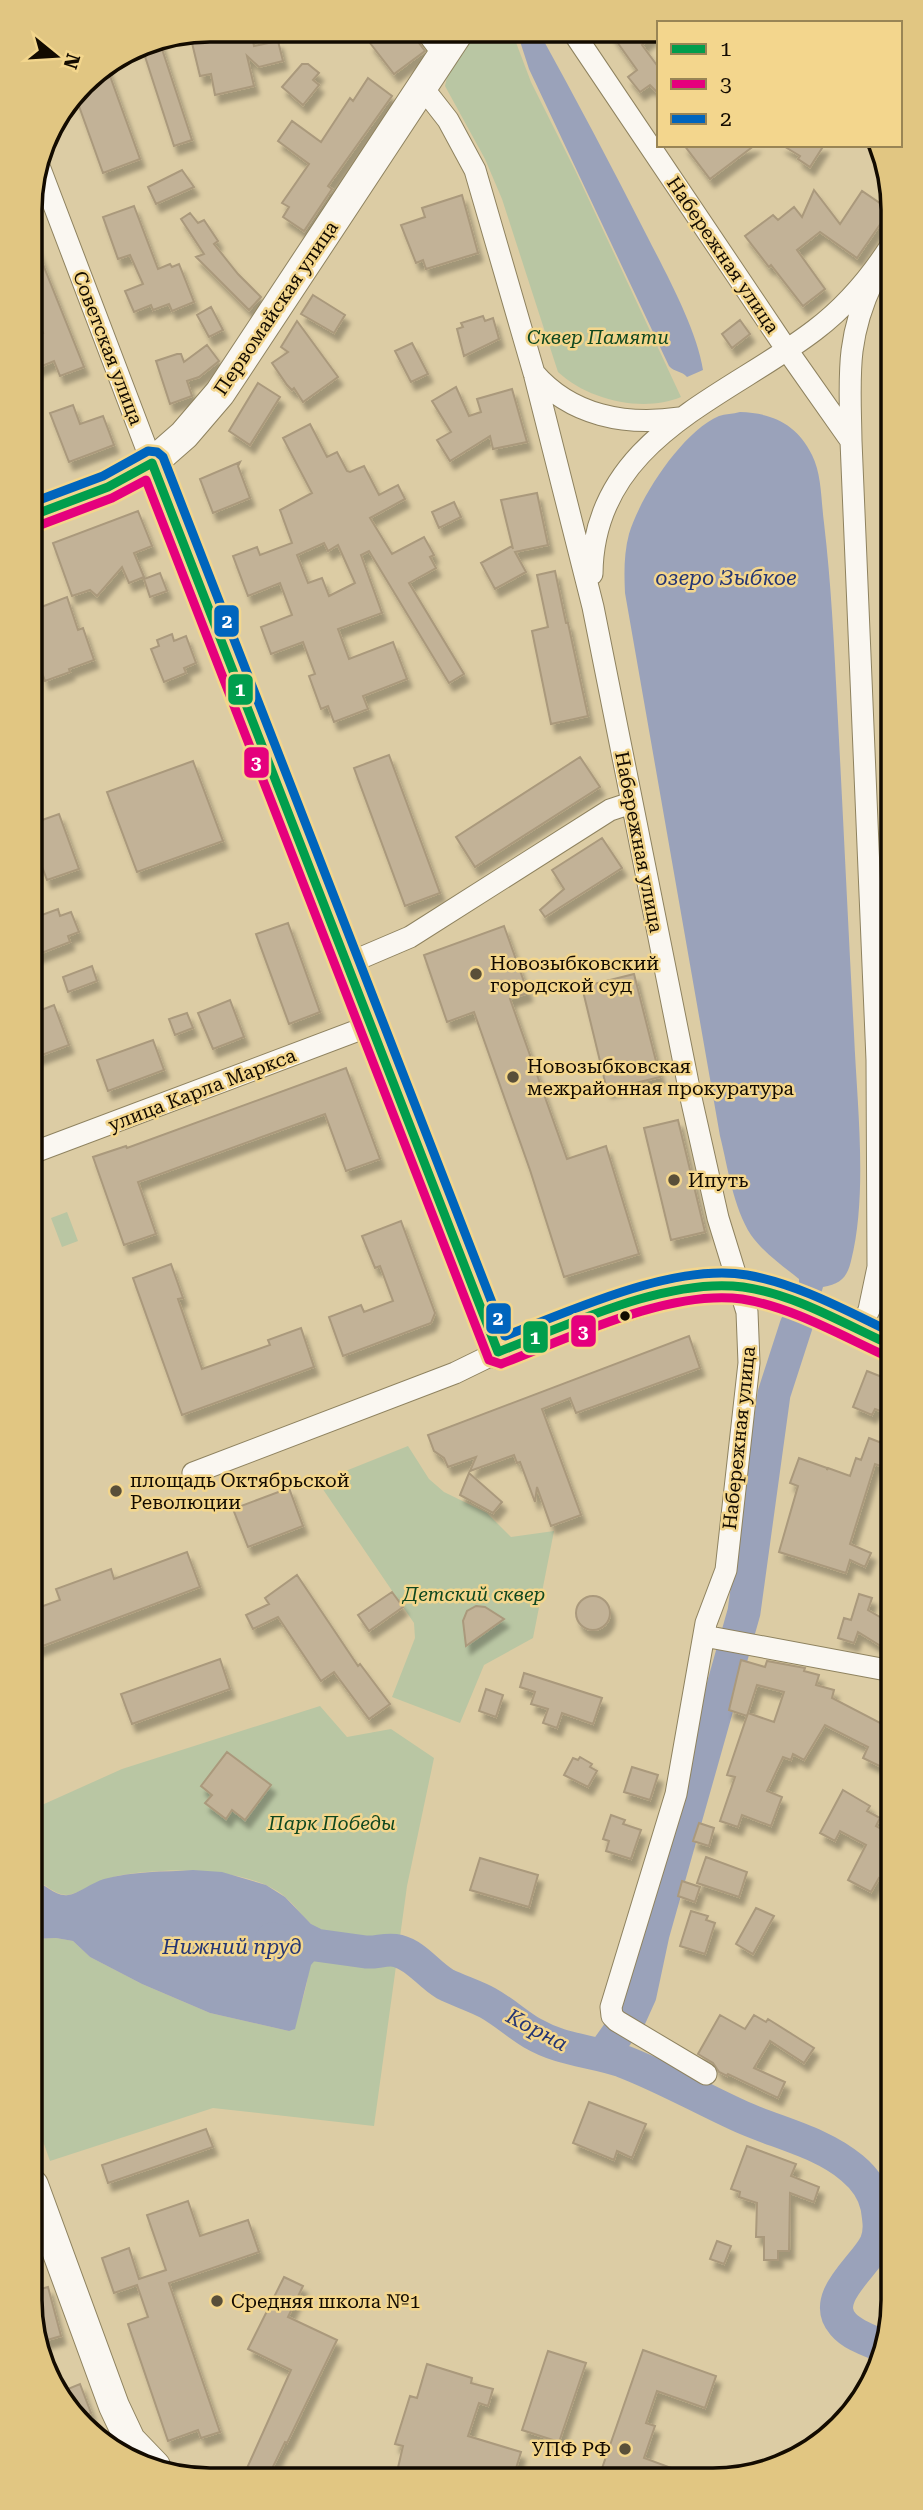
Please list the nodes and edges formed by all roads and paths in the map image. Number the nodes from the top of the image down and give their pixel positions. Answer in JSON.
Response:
{"nodes":[{"id":1,"x":580,"y":42,"type":"edge"},
{"id":2,"x":452,"y":43,"type":"edge"},
{"id":3,"x":423,"y":88,"type":"junction"},
{"id":4,"x":45,"y":181,"type":"edge"},
{"id":5,"x":881,"y":258,"type":"edge"},
{"id":6,"x":881,"y":265,"type":"edge"},
{"id":7,"x":787,"y":350,"type":"junction"},
{"id":8,"x":534,"y":373,"type":"junction"},
{"id":9,"x":684,"y":416,"type":"junction"},
{"id":10,"x":851,"y":442,"type":"junction"},
{"id":11,"x":152,"y":463,"type":"junction"},
{"id":12,"x":42,"y":512,"type":"edge"},
{"id":13,"x":593,"y":607,"type":"junction"},
{"id":14,"x":631,"y":803,"type":"junction"},
{"id":15,"x":349,"y":963,"type":"junction"},
{"id":16,"x":372,"y":1025,"type":"junction"},
{"id":17,"x":42,"y":1149,"type":"edge"},
{"id":18,"x":740,"y":1287,"type":"junction"},
{"id":19,"x":859,"y":1331,"type":"junction"},
{"id":20,"x":881,"y":1341,"type":"edge"},
{"id":21,"x":498,"y":1352,"type":"junction"},
{"id":22,"x":193,"y":1473,"type":"dead end"},
{"id":23,"x":704,"y":1636,"type":"junction"},
{"id":24,"x":881,"y":1669,"type":"edge"},
{"id":25,"x":706,"y":2074,"type":"dead end"},
{"id":26,"x":42,"y":2210,"type":"edge"},
{"id":27,"x":143,"y":2454,"type":"edge"}],
"edges":[{"from":1,"to":7,"type":"street","name":"Набережная улица"},
{"from":2,"to":3,"type":"street","name":"Первомайская улица"},
{"from":3,"to":8,"type":"street","name":"Набережная улица"},
{"from":3,"to":11,"type":"street","name":"Первомайская улица"},
{"from":4,"to":11,"type":"street","name":"Советская улица"},
{"from":5,"to":7,"type":"street"},
{"from":6,"to":10,"type":"street"},
{"from":7,"to":9,"type":"street"},
{"from":7,"to":10,"type":"street","name":"Набережная улица"},
{"from":8,"to":9,"type":"street"},
{"from":8,"to":13,"type":"street","name":"Набережная улица"},
{"from":9,"to":13,"type":"street"},
{"from":10,"to":19,"type":"street"},
{"from":11,"to":12,"type":"main road","name":"Первомайская улица"},
{"from":11,"to":15,"type":"main road","name":"Советская улица"},
{"from":13,"to":14,"type":"street","name":"Набережная улица"},
{"from":14,"to":15,"type":"street"},
{"from":14,"to":18,"type":"street","name":"Набережная улица"},
{"from":15,"to":16,"type":"main road","name":"Советская улица"},
{"from":16,"to":17,"type":"street","name":"улица Карла Маркса"},
{"from":16,"to":21,"type":"main road","name":"Советская улица"},
{"from":18,"to":19,"type":"main road"},
{"from":18,"to":21,"type":"main road"},
{"from":18,"to":23,"type":"street","name":"Набережная улица"},
{"from":19,"to":20,"type":"main road"},
{"from":21,"to":22,"type":"street"},
{"from":23,"to":24,"type":"street"},
{"from":23,"to":25,"type":"street","name":"Набережная улица"},
{"from":26,"to":27,"type":"street"}]}
